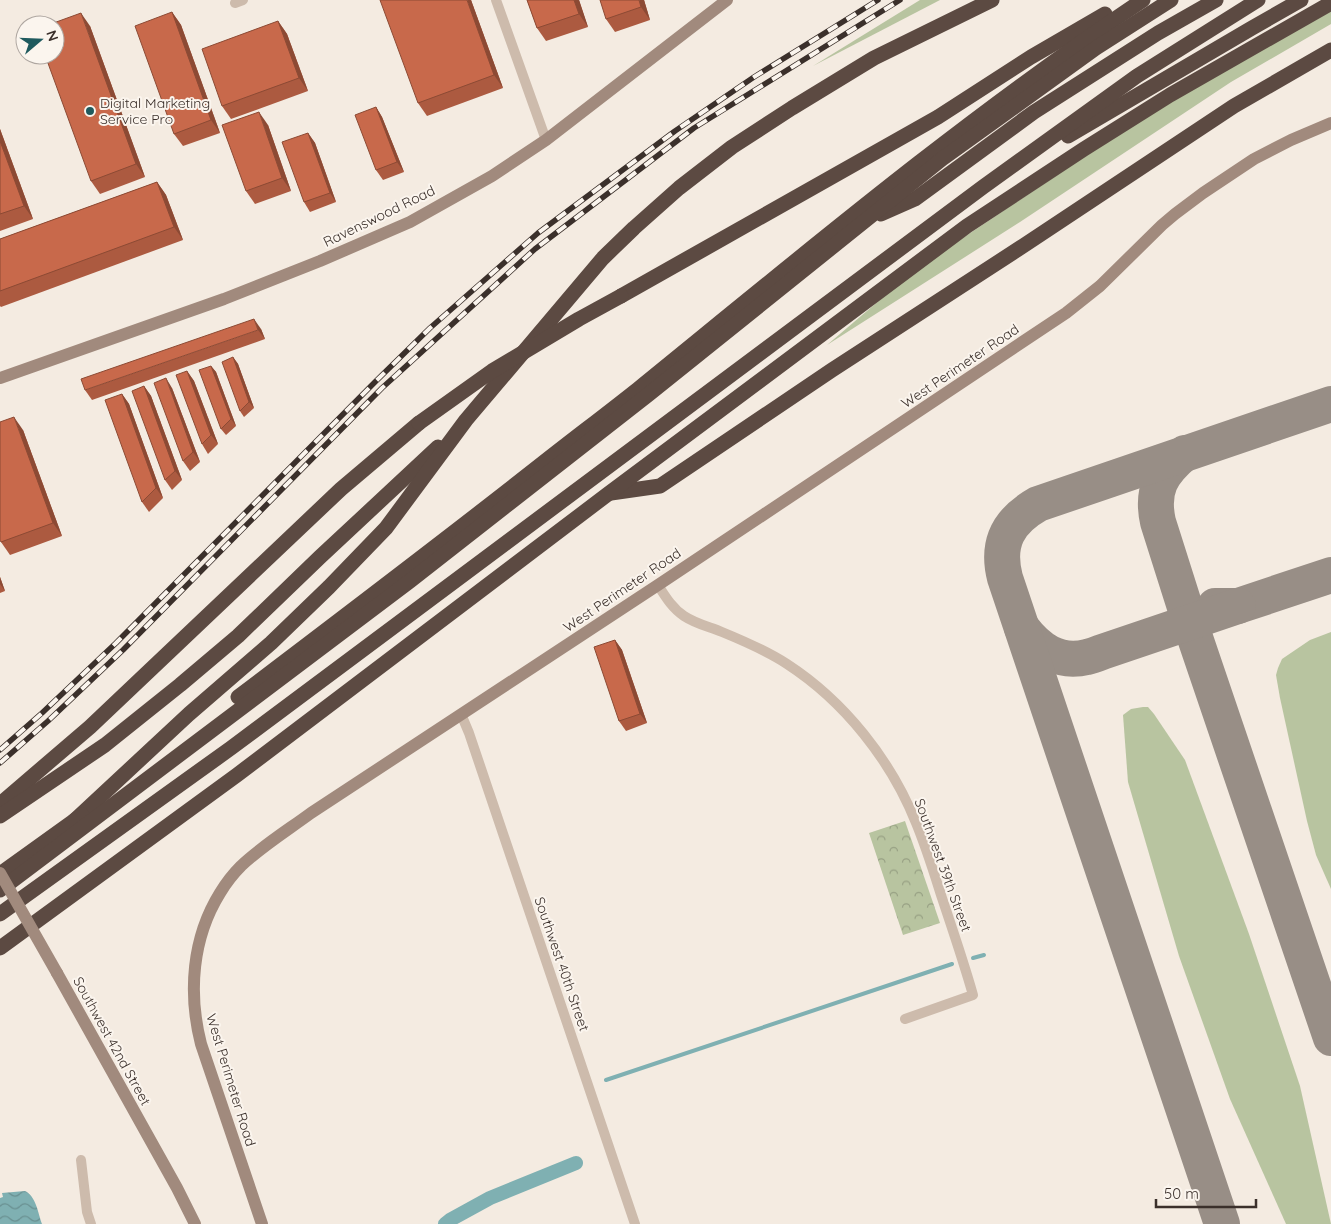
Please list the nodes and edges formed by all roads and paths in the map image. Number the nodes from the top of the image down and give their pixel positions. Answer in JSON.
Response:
{"nodes":[{"id":1,"x":496,"y":0,"type":"edge"},
{"id":2,"x":727,"y":0,"type":"edge"},
{"id":3,"x":992,"y":0,"type":"edge"},
{"id":4,"x":1131,"y":0,"type":"edge"},
{"id":5,"x":1143,"y":0,"type":"edge"},
{"id":6,"x":1171,"y":0,"type":"edge"},
{"id":7,"x":1216,"y":0,"type":"edge"},
{"id":8,"x":1258,"y":0,"type":"edge"},
{"id":9,"x":1302,"y":0,"type":"edge"},
{"id":10,"x":1331,"y":3,"type":"edge"},
{"id":11,"x":714,"y":4,"type":"edge"},
{"id":12,"x":1331,"y":50,"type":"edge"},
{"id":13,"x":1331,"y":61,"type":"edge"},
{"id":14,"x":1234,"y":106,"type":"junction"},
{"id":15,"x":1331,"y":123,"type":"edge"},
{"id":16,"x":546,"y":140,"type":"junction"},
{"id":17,"x":983,"y":187,"type":"junction"},
{"id":18,"x":863,"y":221,"type":"junction"},
{"id":19,"x":0,"y":378,"type":"edge"},
{"id":20,"x":466,"y":420,"type":"junction"},
{"id":21,"x":608,"y":494,"type":"junction"},
{"id":22,"x":658,"y":584,"type":"junction"},
{"id":23,"x":461,"y":714,"type":"junction"},
{"id":24,"x":0,"y":804,"type":"edge"},
{"id":25,"x":0,"y":816,"type":"edge"},
{"id":26,"x":74,"y":821,"type":"junction"},
{"id":27,"x":0,"y":874,"type":"edge"},
{"id":28,"x":0,"y":890,"type":"edge"},
{"id":29,"x":0,"y":914,"type":"edge"},
{"id":30,"x":0,"y":948,"type":"edge"},
{"id":31,"x":905,"y":1019,"type":"dead end"},
{"id":32,"x":81,"y":1160,"type":"dead end"},
{"id":33,"x":91,"y":1224,"type":"edge"},
{"id":34,"x":195,"y":1224,"type":"edge"},
{"id":35,"x":262,"y":1224,"type":"edge"},
{"id":36,"x":635,"y":1224,"type":"edge"}],
"edges":[{"from":1,"to":16,"type":"street"},
{"from":2,"to":11,"type":"street","name":"Ravenswood Road"},
{"from":3,"to":20,"type":"highway"},
{"from":4,"to":24,"type":"highway","bridge":true},
{"from":5,"to":26,"type":"highway"},
{"from":6,"to":18,"type":"highway"},
{"from":7,"to":18,"type":"highway"},
{"from":8,"to":17,"type":"highway"},
{"from":9,"to":17,"type":"highway"},
{"from":10,"to":21,"type":"highway"},
{"from":11,"to":16,"type":"street","name":"Ravenswood Road"},
{"from":12,"to":14,"type":"highway"},
{"from":13,"to":14,"type":"highway"},
{"from":14,"to":21,"type":"highway"},
{"from":15,"to":22,"type":"street","name":"West Perimeter Road"},
{"from":16,"to":19,"type":"street","name":"Ravenswood Road"},
{"from":17,"to":29,"type":"highway"},
{"from":18,"to":28,"type":"highway"},
{"from":20,"to":25,"type":"highway"},
{"from":20,"to":26,"type":"highway"},
{"from":21,"to":30,"type":"highway"},
{"from":22,"to":23,"type":"street","name":"West Perimeter Road"},
{"from":22,"to":31,"type":"street","name":"Southwest 39th Street"},
{"from":23,"to":35,"type":"street","name":"West Perimeter Road"},
{"from":23,"to":36,"type":"street","name":"Southwest 40th Street"},
{"from":26,"to":27,"type":"highway"},
{"from":27,"to":34,"type":"street","name":"Southwest 42nd Street","bridge":true},
{"from":32,"to":33,"type":"street"}]}
